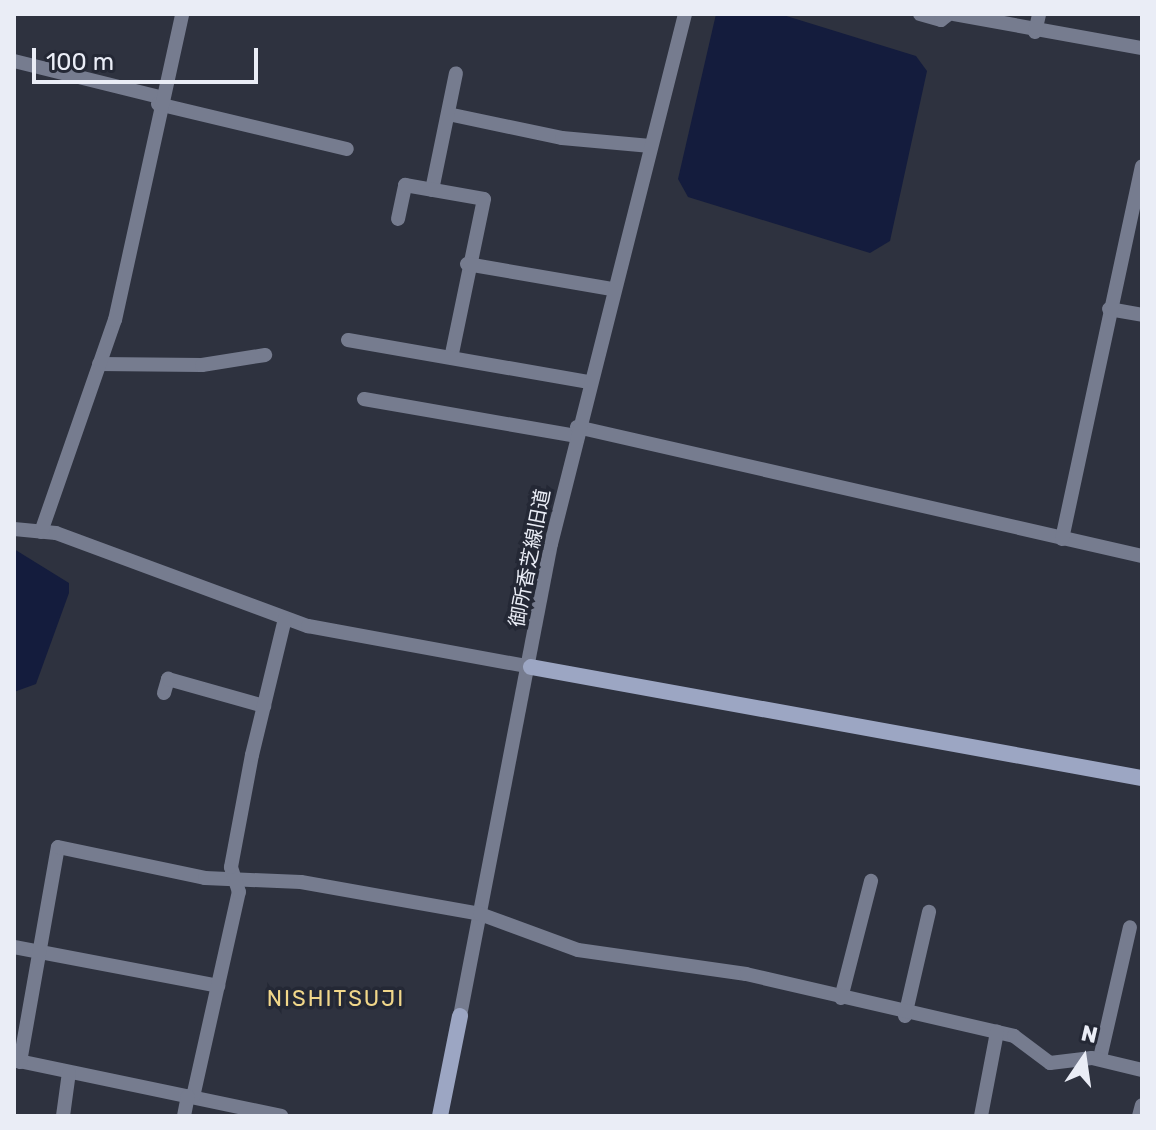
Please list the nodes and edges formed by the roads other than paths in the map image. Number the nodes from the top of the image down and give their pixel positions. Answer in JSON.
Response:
{"nodes":[{"id":1,"x":182,"y":14,"type":"edge"},
{"id":2,"x":685,"y":14,"type":"edge"},
{"id":3,"x":920,"y":14,"type":"edge"},
{"id":4,"x":952,"y":14,"type":"edge"},
{"id":5,"x":1039,"y":14,"type":"edge"},
{"id":6,"x":1035,"y":32,"type":"junction"},
{"id":7,"x":1142,"y":48,"type":"edge"},
{"id":8,"x":14,"y":61,"type":"edge"},
{"id":9,"x":456,"y":73,"type":"dead end"},
{"id":10,"x":159,"y":100,"type":"junction"},
{"id":11,"x":448,"y":114,"type":"junction"},
{"id":12,"x":651,"y":146,"type":"junction"},
{"id":13,"x":347,"y":149,"type":"dead end"},
{"id":14,"x":1142,"y":167,"type":"edge"},
{"id":15,"x":432,"y":190,"type":"junction"},
{"id":16,"x":398,"y":219,"type":"dead end"},
{"id":17,"x":467,"y":264,"type":"junction"},
{"id":18,"x":612,"y":289,"type":"junction"},
{"id":19,"x":1109,"y":309,"type":"junction"},
{"id":20,"x":1142,"y":315,"type":"edge"},
{"id":21,"x":348,"y":340,"type":"dead end"},
{"id":22,"x":265,"y":355,"type":"dead end"},
{"id":23,"x":451,"y":358,"type":"junction"},
{"id":24,"x":99,"y":364,"type":"junction"},
{"id":25,"x":589,"y":382,"type":"junction"},
{"id":26,"x":364,"y":399,"type":"dead end"},
{"id":27,"x":576,"y":432,"type":"junction"},
{"id":28,"x":14,"y":529,"type":"edge"},
{"id":29,"x":41,"y":532,"type":"junction"},
{"id":30,"x":1062,"y":539,"type":"junction"},
{"id":31,"x":1142,"y":556,"type":"edge"},
{"id":32,"x":285,"y":619,"type":"junction"},
{"id":33,"x":531,"y":667,"type":"junction"},
{"id":34,"x":164,"y":693,"type":"dead end"},
{"id":35,"x":264,"y":706,"type":"junction"},
{"id":36,"x":1142,"y":778,"type":"edge"},
{"id":37,"x":235,"y":881,"type":"junction"},
{"id":38,"x":871,"y":881,"type":"dead end"},
{"id":39,"x":929,"y":912,"type":"dead end"},
{"id":40,"x":480,"y":914,"type":"junction"},
{"id":41,"x":1130,"y":927,"type":"dead end"},
{"id":42,"x":14,"y":947,"type":"edge"},
{"id":43,"x":38,"y":950,"type":"junction"},
{"id":44,"x":218,"y":986,"type":"junction"},
{"id":45,"x":841,"y":998,"type":"junction"},
{"id":46,"x":460,"y":1016,"type":"joint"},
{"id":47,"x":905,"y":1016,"type":"junction"},
{"id":48,"x":997,"y":1032,"type":"junction"},
{"id":49,"x":1100,"y":1058,"type":"junction"},
{"id":50,"x":17,"y":1061,"type":"edge"},
{"id":51,"x":1142,"y":1070,"type":"edge"},
{"id":52,"x":69,"y":1072,"type":"junction"},
{"id":53,"x":190,"y":1097,"type":"junction"},
{"id":54,"x":1142,"y":1105,"type":"edge"},
{"id":55,"x":63,"y":1116,"type":"edge"},
{"id":56,"x":184,"y":1116,"type":"edge"},
{"id":57,"x":281,"y":1116,"type":"edge"},
{"id":58,"x":440,"y":1116,"type":"edge"},
{"id":59,"x":981,"y":1116,"type":"edge"},
{"id":60,"x":1139,"y":1116,"type":"edge"}],
"edges":[{"from":1,"to":10,"type":"street"},
{"from":2,"to":12,"type":"street","name":"御所香芝線旧道"},
{"from":3,"to":4,"type":"street"},
{"from":4,"to":6,"type":"street"},
{"from":5,"to":6,"type":"street"},
{"from":6,"to":7,"type":"street"},
{"from":8,"to":10,"type":"street"},
{"from":9,"to":11,"type":"street"},
{"from":10,"to":13,"type":"street"},
{"from":10,"to":24,"type":"street"},
{"from":11,"to":12,"type":"street"},
{"from":11,"to":15,"type":"street"},
{"from":12,"to":18,"type":"street","name":"御所香芝線旧道"},
{"from":14,"to":19,"type":"street"},
{"from":15,"to":16,"type":"street"},
{"from":15,"to":17,"type":"street"},
{"from":17,"to":18,"type":"street"},
{"from":17,"to":23,"type":"street"},
{"from":18,"to":25,"type":"street","name":"御所香芝線旧道"},
{"from":19,"to":20,"type":"street"},
{"from":19,"to":30,"type":"street"},
{"from":21,"to":23,"type":"street"},
{"from":22,"to":24,"type":"street"},
{"from":23,"to":25,"type":"street"},
{"from":24,"to":29,"type":"street"},
{"from":25,"to":27,"type":"street","name":"御所香芝線旧道"},
{"from":26,"to":27,"type":"street"},
{"from":27,"to":30,"type":"street"},
{"from":27,"to":33,"type":"street","name":"御所香芝線旧道"},
{"from":28,"to":29,"type":"street"},
{"from":29,"to":32,"type":"street"},
{"from":30,"to":31,"type":"street"},
{"from":32,"to":33,"type":"street"},
{"from":32,"to":35,"type":"street"},
{"from":33,"to":36,"type":"street"},
{"from":33,"to":40,"type":"street","name":"御所香芝線旧道"},
{"from":34,"to":35,"type":"street"},
{"from":35,"to":37,"type":"street"},
{"from":37,"to":40,"type":"street"},
{"from":37,"to":43,"type":"street"},
{"from":37,"to":44,"type":"street"},
{"from":38,"to":45,"type":"street"},
{"from":39,"to":47,"type":"street"},
{"from":40,"to":45,"type":"street"},
{"from":40,"to":46,"type":"street","name":"御所香芝線旧道"},
{"from":41,"to":49,"type":"street"},
{"from":42,"to":43,"type":"street"},
{"from":43,"to":44,"type":"street"},
{"from":43,"to":50,"type":"street"},
{"from":44,"to":53,"type":"street"},
{"from":45,"to":47,"type":"street"},
{"from":46,"to":58,"type":"street","name":"御所香芝線旧道"},
{"from":47,"to":48,"type":"street"},
{"from":48,"to":49,"type":"street"},
{"from":48,"to":59,"type":"street"},
{"from":49,"to":51,"type":"street"},
{"from":50,"to":52,"type":"street"},
{"from":52,"to":53,"type":"street"},
{"from":52,"to":55,"type":"street"},
{"from":53,"to":56,"type":"street"},
{"from":53,"to":57,"type":"street"},
{"from":54,"to":60,"type":"street"}]}
